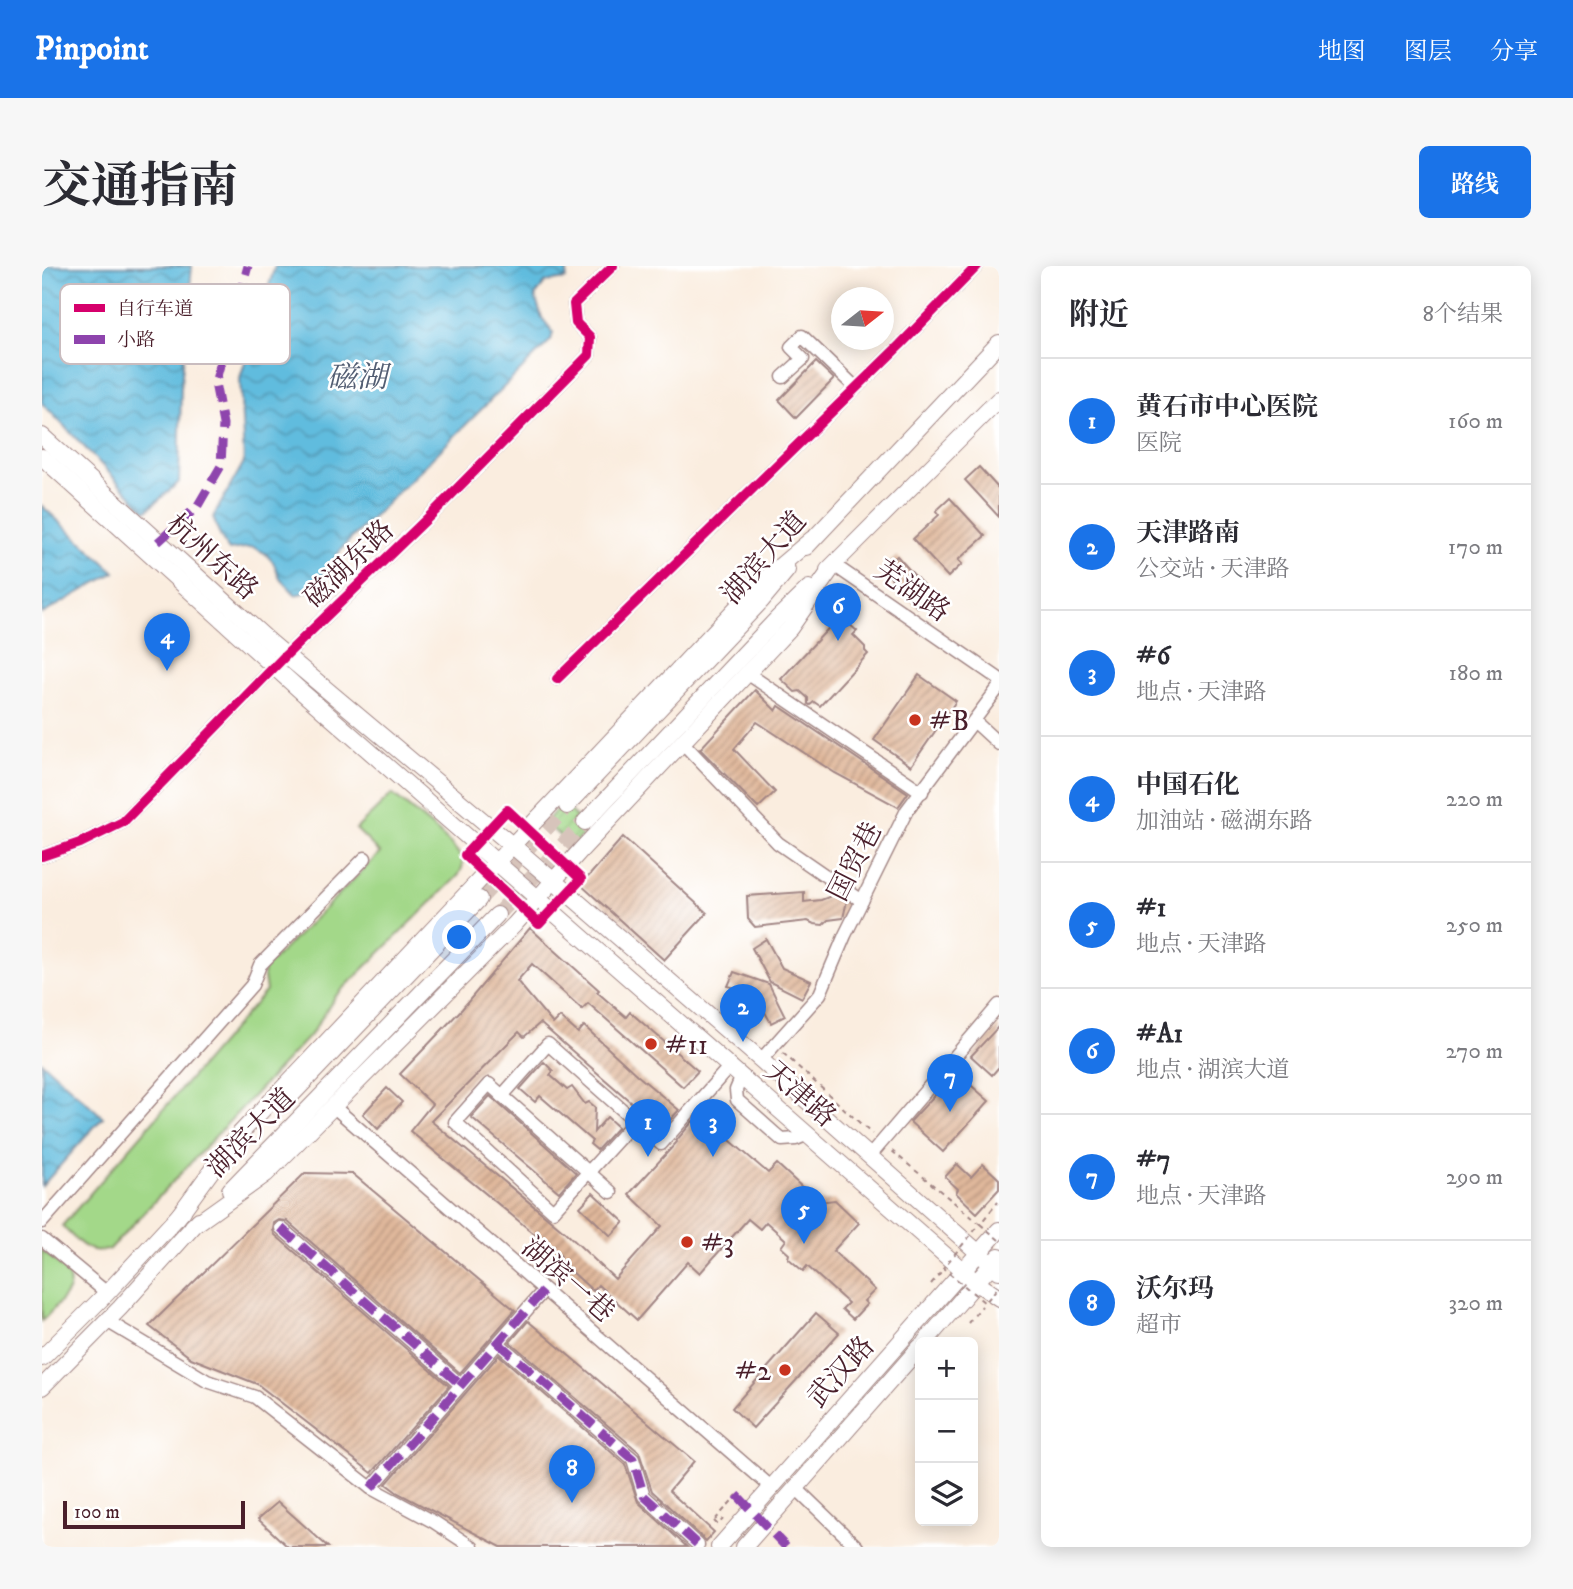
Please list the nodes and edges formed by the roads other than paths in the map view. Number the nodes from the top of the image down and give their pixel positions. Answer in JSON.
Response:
{"nodes":[{"id":1,"x":613,"y":266,"type":"edge"},
{"id":2,"x":976,"y":266,"type":"edge"},
{"id":3,"x":999,"y":343,"type":"edge"},
{"id":4,"x":783,"y":377,"type":"dead end"},
{"id":5,"x":856,"y":388,"type":"junction"},
{"id":6,"x":999,"y":398,"type":"edge"},
{"id":7,"x":42,"y":436,"type":"edge"},
{"id":8,"x":42,"y":457,"type":"edge"},
{"id":9,"x":812,"y":539,"type":"junction"},
{"id":10,"x":834,"y":565,"type":"junction"},
{"id":11,"x":281,"y":661,"type":"junction"},
{"id":12,"x":747,"y":673,"type":"junction"},
{"id":13,"x":557,"y":679,"type":"dead end"},
{"id":14,"x":999,"y":679,"type":"edge"},
{"id":15,"x":999,"y":687,"type":"edge"},
{"id":16,"x":974,"y":721,"type":"junction"},
{"id":17,"x":682,"y":743,"type":"junction"},
{"id":18,"x":999,"y":744,"type":"edge"},
{"id":19,"x":922,"y":792,"type":"junction"},
{"id":20,"x":568,"y":806,"type":"tunnel mouth"},
{"id":21,"x":585,"y":822,"type":"tunnel mouth"},
{"id":22,"x":513,"y":846,"type":"junction"},
{"id":23,"x":42,"y":856,"type":"edge"},
{"id":24,"x":365,"y":858,"type":"dead end"},
{"id":25,"x":499,"y":862,"type":"junction"},
{"id":26,"x":553,"y":881,"type":"junction"},
{"id":27,"x":538,"y":897,"type":"junction"},
{"id":28,"x":479,"y":899,"type":"tunnel mouth"},
{"id":29,"x":862,"y":901,"type":"junction"},
{"id":30,"x":497,"y":915,"type":"tunnel mouth"},
{"id":31,"x":999,"y":1005,"type":"edge"},
{"id":32,"x":761,"y":1060,"type":"junction"},
{"id":33,"x":736,"y":1071,"type":"junction"},
{"id":34,"x":502,"y":1096,"type":"junction"},
{"id":35,"x":334,"y":1107,"type":"junction"},
{"id":36,"x":635,"y":1121,"type":"junction"},
{"id":37,"x":869,"y":1157,"type":"junction"},
{"id":38,"x":589,"y":1172,"type":"junction"},
{"id":39,"x":611,"y":1192,"type":"dead end"},
{"id":40,"x":177,"y":1218,"type":"junction"},
{"id":41,"x":42,"y":1222,"type":"edge"},
{"id":42,"x":193,"y":1226,"type":"junction"},
{"id":43,"x":281,"y":1228,"type":"dead end"},
{"id":44,"x":999,"y":1230,"type":"edge"},
{"id":45,"x":42,"y":1240,"type":"edge"},
{"id":46,"x":978,"y":1254,"type":"junction"},
{"id":47,"x":996,"y":1264,"type":"edge"},
{"id":48,"x":964,"y":1272,"type":"junction"},
{"id":49,"x":977,"y":1283,"type":"junction"},
{"id":50,"x":544,"y":1290,"type":"junction"},
{"id":51,"x":107,"y":1293,"type":"junction"},
{"id":52,"x":992,"y":1303,"type":"edge"},
{"id":53,"x":107,"y":1321,"type":"junction"},
{"id":54,"x":929,"y":1337,"type":"edge"},
{"id":55,"x":498,"y":1343,"type":"junction"},
{"id":56,"x":915,"y":1353,"type":"edge"},
{"id":57,"x":42,"y":1358,"type":"edge"},
{"id":58,"x":461,"y":1385,"type":"junction"},
{"id":59,"x":42,"y":1387,"type":"edge"},
{"id":60,"x":771,"y":1487,"type":"junction"},
{"id":61,"x":371,"y":1488,"type":"junction"},
{"id":62,"x":796,"y":1488,"type":"junction"},
{"id":63,"x":698,"y":1545,"type":"dead end"},
{"id":64,"x":471,"y":1547,"type":"edge"},
{"id":65,"x":719,"y":1547,"type":"edge"},
{"id":66,"x":744,"y":1547,"type":"edge"},
{"id":67,"x":857,"y":1547,"type":"edge"}],
"edges":[{"from":1,"to":11,"type":"street","name":"磁湖东路"},
{"from":2,"to":5,"type":"street"},
{"from":3,"to":9,"type":"main road","name":"湖滨大道"},
{"from":4,"to":5,"type":"street"},
{"from":5,"to":13,"type":"street"},
{"from":6,"to":10,"type":"main road","name":"湖滨大道"},
{"from":7,"to":11,"type":"main road","name":"杭州东路"},
{"from":8,"to":11,"type":"main road","name":"杭州东路"},
{"from":9,"to":20,"type":"main road","name":"湖滨大道"},
{"from":9,"to":22,"type":"main road"},
{"from":10,"to":12,"type":"main road"},
{"from":10,"to":14,"type":"street","name":"芜湖路"},
{"from":10,"to":21,"type":"main road","name":"湖滨大道"},
{"from":11,"to":22,"type":"main road","name":"杭州东路"},
{"from":11,"to":23,"type":"street","name":"磁湖东路"},
{"from":11,"to":25,"type":"main road","name":"杭州东路"},
{"from":12,"to":17,"type":"main road"},
{"from":12,"to":19,"type":"street"},
{"from":15,"to":16,"type":"street","name":"国贸巷"},
{"from":16,"to":18,"type":"street"},
{"from":16,"to":19,"type":"street","name":"国贸巷"},
{"from":17,"to":26,"type":"main road"},
{"from":17,"to":29,"type":"street"},
{"from":19,"to":29,"type":"street","name":"国贸巷"},
{"from":22,"to":25,"type":"main road"},
{"from":22,"to":26,"type":"main road","name":"天津路"},
{"from":24,"to":41,"type":"street"},
{"from":25,"to":27,"type":"main road","name":"天津路"},
{"from":25,"to":40,"type":"main road"},
{"from":26,"to":27,"type":"main road"},
{"from":26,"to":32,"type":"main road","name":"天津路"},
{"from":27,"to":33,"type":"main road","name":"天津路"},
{"from":27,"to":35,"type":"main road"},
{"from":28,"to":40,"type":"main road","name":"湖滨大道"},
{"from":29,"to":32,"type":"street","name":"国贸巷"},
{"from":30,"to":42,"type":"main road","name":"湖滨大道"},
{"from":31,"to":37,"type":"street"},
{"from":32,"to":37,"type":"main road","name":"天津路"},
{"from":33,"to":36,"type":"street"},
{"from":33,"to":48,"type":"main road","name":"天津路"},
{"from":34,"to":36,"type":"street"},
{"from":34,"to":38,"type":"street"},
{"from":34,"to":38,"type":"street"},
{"from":35,"to":42,"type":"main road"},
{"from":35,"to":50,"type":"street","name":"湖滨一巷"},
{"from":36,"to":38,"type":"street"},
{"from":37,"to":46,"type":"main road","name":"天津路"},
{"from":38,"to":39,"type":"street"},
{"from":40,"to":51,"type":"main road","name":"湖滨大道"},
{"from":42,"to":53,"type":"main road","name":"湖滨大道"},
{"from":43,"to":58,"type":"street"},
{"from":44,"to":46,"type":"main road","name":"武汉路"},
{"from":45,"to":51,"type":"street"},
{"from":46,"to":47,"type":"main road","name":"天津路"},
{"from":46,"to":48,"type":"main road","name":"武汉路"},
{"from":47,"to":49,"type":"main road"},
{"from":48,"to":49,"type":"main road","name":"天津路"},
{"from":48,"to":60,"type":"main road","name":"武汉路"},
{"from":49,"to":52,"type":"main road","name":"天津路"},
{"from":49,"to":54,"type":"main road"},
{"from":50,"to":55,"type":"street"},
{"from":50,"to":60,"type":"street","name":"湖滨一巷"},
{"from":51,"to":57,"type":"main road","name":"湖滨大道"},
{"from":53,"to":59,"type":"main road","name":"湖滨大道"},
{"from":53,"to":61,"type":"street"},
{"from":55,"to":58,"type":"street"},
{"from":55,"to":63,"type":"street"},
{"from":56,"to":62,"type":"main road","name":"武汉路"},
{"from":58,"to":61,"type":"street"},
{"from":60,"to":65,"type":"main road","name":"武汉路"},
{"from":61,"to":64,"type":"street"},
{"from":62,"to":66,"type":"main road","name":"武汉路"},
{"from":62,"to":67,"type":"street"}]}
